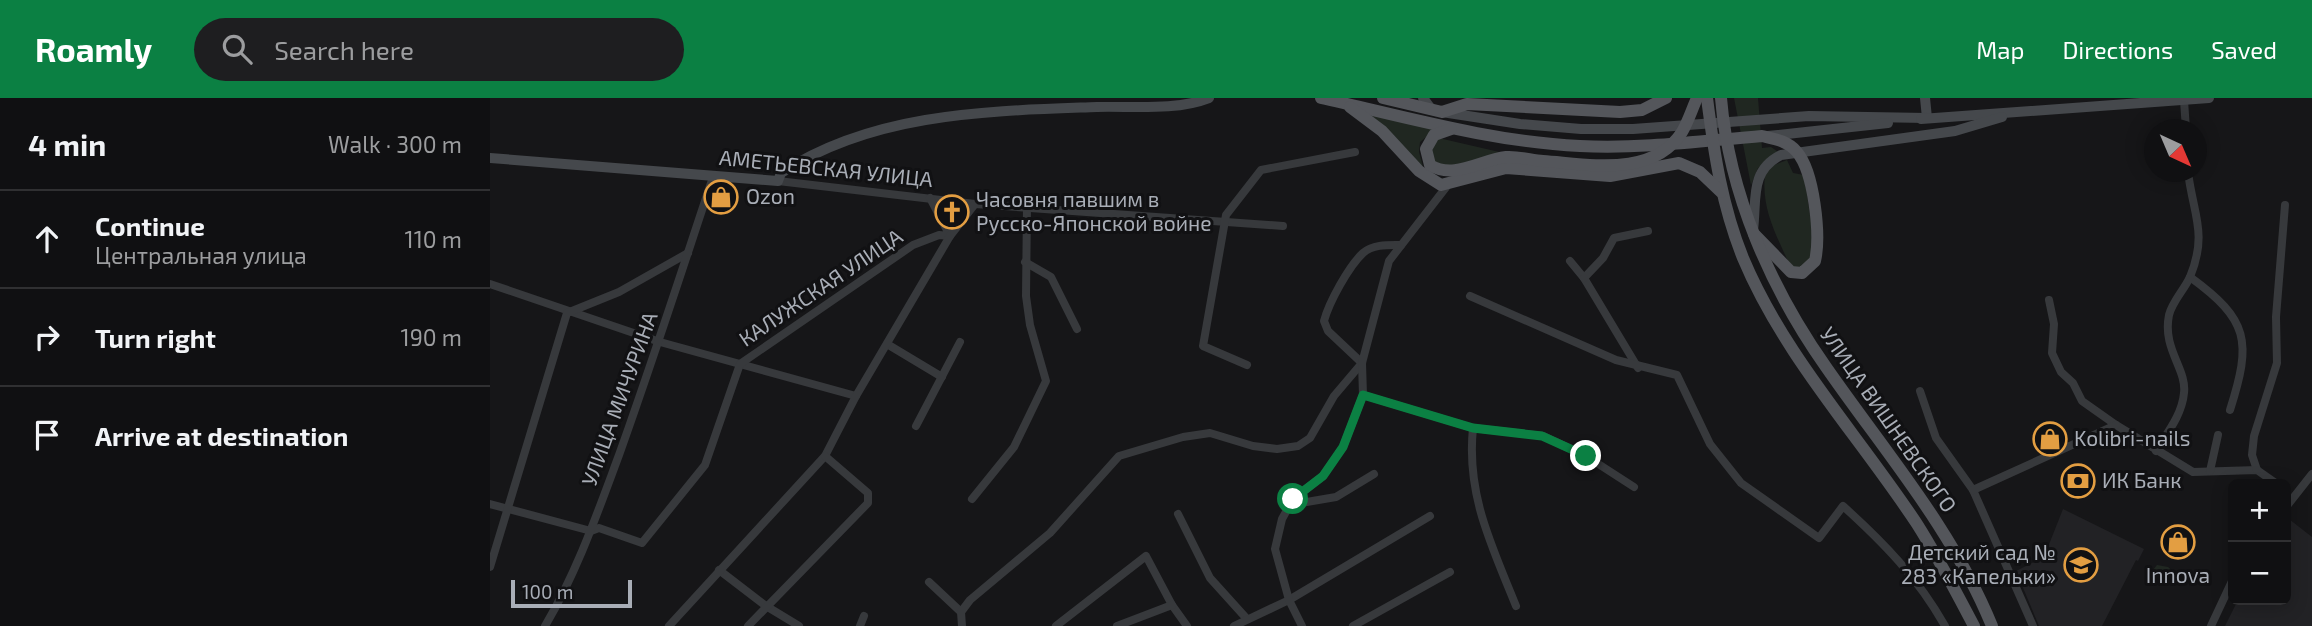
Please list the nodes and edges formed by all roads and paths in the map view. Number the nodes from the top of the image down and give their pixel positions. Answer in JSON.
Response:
{"nodes":[{"id":1,"x":1209,"y":98,"type":"edge"},
{"id":2,"x":1321,"y":98,"type":"edge"},
{"id":3,"x":1383,"y":98,"type":"edge"},
{"id":4,"x":1423,"y":98,"type":"edge"},
{"id":5,"x":1666,"y":98,"type":"edge"},
{"id":6,"x":1697,"y":98,"type":"edge"},
{"id":7,"x":1707,"y":98,"type":"edge"},
{"id":8,"x":1721,"y":98,"type":"edge"},
{"id":9,"x":1925,"y":98,"type":"edge"},
{"id":10,"x":2209,"y":98,"type":"edge"},
{"id":11,"x":2184,"y":100,"type":"junction"},
{"id":12,"x":1345,"y":103,"type":"junction"},
{"id":13,"x":2043,"y":104,"type":"edge"},
{"id":14,"x":1437,"y":111,"type":"junction"},
{"id":15,"x":2022,"y":111,"type":"junction"},
{"id":16,"x":1927,"y":118,"type":"junction"},
{"id":17,"x":2185,"y":119,"type":"edge"},
{"id":18,"x":1456,"y":128,"type":"junction"},
{"id":19,"x":1762,"y":136,"type":"junction"},
{"id":20,"x":1355,"y":152,"type":"dead end"},
{"id":21,"x":490,"y":158,"type":"edge"},
{"id":22,"x":713,"y":177,"type":"junction"},
{"id":23,"x":778,"y":181,"type":"junction"},
{"id":24,"x":2190,"y":182,"type":"edge"},
{"id":25,"x":1447,"y":186,"type":"junction"},
{"id":26,"x":1721,"y":192,"type":"junction"},
{"id":27,"x":930,"y":198,"type":"junction"},
{"id":28,"x":975,"y":204,"type":"junction"},
{"id":29,"x":2285,"y":205,"type":"dead end"},
{"id":30,"x":1027,"y":206,"type":"junction"},
{"id":31,"x":1225,"y":221,"type":"junction"},
{"id":32,"x":1283,"y":226,"type":"dead end"},
{"id":33,"x":1648,"y":231,"type":"dead end"},
{"id":34,"x":1754,"y":232,"type":"junction"},
{"id":35,"x":950,"y":236,"type":"junction"},
{"id":36,"x":1401,"y":245,"type":"junction"},
{"id":37,"x":688,"y":253,"type":"junction"},
{"id":38,"x":1570,"y":261,"type":"dead end"},
{"id":39,"x":1025,"y":262,"type":"junction"},
{"id":40,"x":2190,"y":277,"type":"junction"},
{"id":41,"x":1584,"y":278,"type":"junction"},
{"id":42,"x":490,"y":285,"type":"edge"},
{"id":43,"x":1471,"y":296,"type":"dead end"},
{"id":44,"x":2049,"y":300,"type":"dead end"},
{"id":45,"x":567,"y":313,"type":"junction"},
{"id":46,"x":1077,"y":330,"type":"dead end"},
{"id":47,"x":660,"y":342,"type":"junction"},
{"id":48,"x":960,"y":342,"type":"dead end"},
{"id":49,"x":887,"y":344,"type":"junction"},
{"id":50,"x":1362,"y":363,"type":"junction"},
{"id":51,"x":740,"y":364,"type":"junction"},
{"id":52,"x":1247,"y":365,"type":"dead end"},
{"id":53,"x":1637,"y":368,"type":"junction"},
{"id":54,"x":942,"y":377,"type":"junction"},
{"id":55,"x":1920,"y":391,"type":"dead end"},
{"id":56,"x":1363,"y":395,"type":"junction"},
{"id":57,"x":856,"y":397,"type":"junction"},
{"id":58,"x":2230,"y":410,"type":"dead end"},
{"id":59,"x":2116,"y":425,"type":"junction"},
{"id":60,"x":916,"y":426,"type":"dead end"},
{"id":61,"x":1473,"y":428,"type":"junction"},
{"id":62,"x":2218,"y":435,"type":"dead end"},
{"id":63,"x":2156,"y":451,"type":"junction"},
{"id":64,"x":825,"y":456,"type":"junction"},
{"id":65,"x":2257,"y":470,"type":"junction"},
{"id":66,"x":2210,"y":471,"type":"junction"},
{"id":67,"x":1374,"y":474,"type":"dead end"},
{"id":68,"x":2312,"y":474,"type":"edge"},
{"id":69,"x":2270,"y":479,"type":"edge"},
{"id":70,"x":2309,"y":485,"type":"edge"},
{"id":71,"x":1634,"y":487,"type":"dead end"},
{"id":72,"x":1973,"y":490,"type":"junction"},
{"id":73,"x":2291,"y":494,"type":"edge"},
{"id":74,"x":2294,"y":496,"type":"junction"},
{"id":75,"x":972,"y":499,"type":"dead end"},
{"id":76,"x":2291,"y":500,"type":"edge"},
{"id":77,"x":490,"y":503,"type":"edge"},
{"id":78,"x":1289,"y":505,"type":"junction"},
{"id":79,"x":507,"y":509,"type":"junction"},
{"id":80,"x":1178,"y":514,"type":"dead end"},
{"id":81,"x":1430,"y":516,"type":"dead end"},
{"id":82,"x":591,"y":531,"type":"junction"},
{"id":83,"x":490,"y":567,"type":"edge"},
{"id":84,"x":719,"y":570,"type":"junction"},
{"id":85,"x":1450,"y":572,"type":"dead end"},
{"id":86,"x":929,"y":582,"type":"dead end"},
{"id":87,"x":2228,"y":590,"type":"edge"},
{"id":88,"x":1289,"y":600,"type":"junction"},
{"id":89,"x":766,"y":606,"type":"junction"},
{"id":90,"x":1172,"y":606,"type":"junction"},
{"id":91,"x":1516,"y":607,"type":"dead end"},
{"id":92,"x":961,"y":612,"type":"junction"},
{"id":93,"x":864,"y":616,"type":"dead end"},
{"id":94,"x":1247,"y":619,"type":"junction"},
{"id":95,"x":545,"y":626,"type":"edge"},
{"id":96,"x":670,"y":626,"type":"edge"},
{"id":97,"x":748,"y":626,"type":"edge"},
{"id":98,"x":799,"y":626,"type":"edge"},
{"id":99,"x":860,"y":626,"type":"edge"},
{"id":100,"x":962,"y":626,"type":"edge"},
{"id":101,"x":1056,"y":626,"type":"edge"},
{"id":102,"x":1117,"y":626,"type":"edge"},
{"id":103,"x":1187,"y":626,"type":"edge"},
{"id":104,"x":1234,"y":626,"type":"edge"},
{"id":105,"x":1302,"y":626,"type":"edge"},
{"id":106,"x":1353,"y":626,"type":"edge"},
{"id":107,"x":1945,"y":626,"type":"edge"},
{"id":108,"x":1974,"y":626,"type":"edge"},
{"id":109,"x":1992,"y":626,"type":"edge"},
{"id":110,"x":2033,"y":626,"type":"edge"},
{"id":111,"x":2211,"y":626,"type":"edge"}],
"edges":[{"from":1,"to":23,"type":"main road"},
{"from":2,"to":12,"type":"main road"},
{"from":3,"to":14,"type":"main road"},
{"from":4,"to":14,"type":"main road"},
{"from":5,"to":14,"type":"main road"},
{"from":6,"to":18,"type":"main road"},
{"from":7,"to":26,"type":"main road","name":"УЛИЦА ВИШНЕВСКОГО"},
{"from":8,"to":34,"type":"main road","name":"УЛИЦА ВИШНЕВСКОГО"},
{"from":9,"to":16,"type":"main road"},
{"from":10,"to":11,"type":"main road"},
{"from":11,"to":13,"type":"main road"},
{"from":11,"to":17,"type":"street"},
{"from":12,"to":18,"type":"main road"},
{"from":12,"to":25,"type":"main road"},
{"from":13,"to":15,"type":"main road"},
{"from":14,"to":16,"type":"main road"},
{"from":15,"to":16,"type":"main road"},
{"from":15,"to":34,"type":"main road"},
{"from":16,"to":19,"type":"main road"},
{"from":18,"to":19,"type":"main road"},
{"from":19,"to":34,"type":"main road"},
{"from":20,"to":31,"type":"street"},
{"from":21,"to":22,"type":"main road","name":"АМЕТЬЕВСКАЯ УЛИЦА"},
{"from":22,"to":23,"type":"main road","name":"АМЕТЬЕВСКАЯ УЛИЦА"},
{"from":22,"to":37,"type":"street","name":"УЛИЦА МИЧУРИНА"},
{"from":23,"to":27,"type":"street","name":"АМЕТЬЕВСКАЯ УЛИЦА"},
{"from":24,"to":40,"type":"street"},
{"from":25,"to":26,"type":"main road"},
{"from":25,"to":36,"type":"street"},
{"from":26,"to":108,"type":"main road","name":"УЛИЦА ВИШНЕВСКОГО"},
{"from":27,"to":28,"type":"street","name":"АМЕТЬЕВСКАЯ УЛИЦА"},
{"from":27,"to":35,"type":"street"},
{"from":28,"to":30,"type":"street","name":"АМЕТЬЕВСКАЯ УЛИЦА"},
{"from":28,"to":35,"type":"street"},
{"from":29,"to":65,"type":"street"},
{"from":30,"to":31,"type":"street","name":"АМЕТЬЕВСКАЯ УЛИЦА"},
{"from":30,"to":39,"type":"street"},
{"from":31,"to":32,"type":"street","name":"АМЕТЬЕВСКАЯ УЛИЦА"},
{"from":31,"to":52,"type":"street"},
{"from":33,"to":41,"type":"street"},
{"from":34,"to":109,"type":"main road","name":"УЛИЦА ВИШНЕВСКОГО"},
{"from":35,"to":49,"type":"street"},
{"from":35,"to":51,"type":"street","name":"КАЛУЖСКАЯ УЛИЦА"},
{"from":36,"to":50,"type":"street"},
{"from":36,"to":50,"type":"street"},
{"from":37,"to":45,"type":"street"},
{"from":37,"to":47,"type":"street","name":"УЛИЦА МИЧУРИНА"},
{"from":38,"to":41,"type":"street"},
{"from":39,"to":46,"type":"street"},
{"from":39,"to":75,"type":"street"},
{"from":40,"to":58,"type":"street"},
{"from":40,"to":63,"type":"street"},
{"from":41,"to":53,"type":"street"},
{"from":42,"to":45,"type":"street"},
{"from":43,"to":53,"type":"street"},
{"from":44,"to":59,"type":"street"},
{"from":45,"to":47,"type":"street"},
{"from":45,"to":79,"type":"street"},
{"from":47,"to":51,"type":"street"},
{"from":47,"to":82,"type":"street","name":"УЛИЦА МИЧУРИНА"},
{"from":48,"to":54,"type":"street"},
{"from":49,"to":54,"type":"street"},
{"from":49,"to":57,"type":"street"},
{"from":50,"to":56,"type":"street"},
{"from":50,"to":92,"type":"street"},
{"from":51,"to":57,"type":"street"},
{"from":51,"to":82,"type":"street","name":"КАЛУЖСКАЯ УЛИЦА"},
{"from":53,"to":107,"type":"street"},
{"from":54,"to":60,"type":"street"},
{"from":55,"to":72,"type":"street"},
{"from":56,"to":61,"type":"street"},
{"from":56,"to":78,"type":"street"},
{"from":57,"to":64,"type":"street"},
{"from":59,"to":63,"type":"street"},
{"from":59,"to":72,"type":"street"},
{"from":61,"to":71,"type":"street"},
{"from":61,"to":91,"type":"street"},
{"from":62,"to":66,"type":"street"},
{"from":63,"to":66,"type":"street"},
{"from":64,"to":84,"type":"street"},
{"from":64,"to":89,"type":"street"},
{"from":65,"to":66,"type":"street"},
{"from":65,"to":69,"type":"street"},
{"from":67,"to":78,"type":"street"},
{"from":68,"to":70,"type":"street"},
{"from":70,"to":74,"type":"street"},
{"from":72,"to":110,"type":"street"},
{"from":73,"to":74,"type":"street"},
{"from":74,"to":76,"type":"street"},
{"from":77,"to":79,"type":"street","name":"КАЛУЖСКАЯ УЛИЦА"},
{"from":78,"to":88,"type":"street"},
{"from":79,"to":82,"type":"street","name":"КАЛУЖСКАЯ УЛИЦА"},
{"from":79,"to":83,"type":"street"},
{"from":80,"to":94,"type":"street"},
{"from":81,"to":88,"type":"street"},
{"from":82,"to":95,"type":"street","name":"УЛИЦА МИЧУРИНА"},
{"from":84,"to":89,"type":"street"},
{"from":84,"to":96,"type":"street"},
{"from":85,"to":106,"type":"street"},
{"from":86,"to":92,"type":"street"},
{"from":87,"to":111,"type":"street"},
{"from":88,"to":94,"type":"street"},
{"from":88,"to":105,"type":"street"},
{"from":89,"to":97,"type":"street"},
{"from":89,"to":98,"type":"street"},
{"from":90,"to":101,"type":"street"},
{"from":90,"to":102,"type":"street"},
{"from":90,"to":103,"type":"street"},
{"from":92,"to":100,"type":"street"},
{"from":93,"to":99,"type":"street"},
{"from":94,"to":104,"type":"street"}]}
